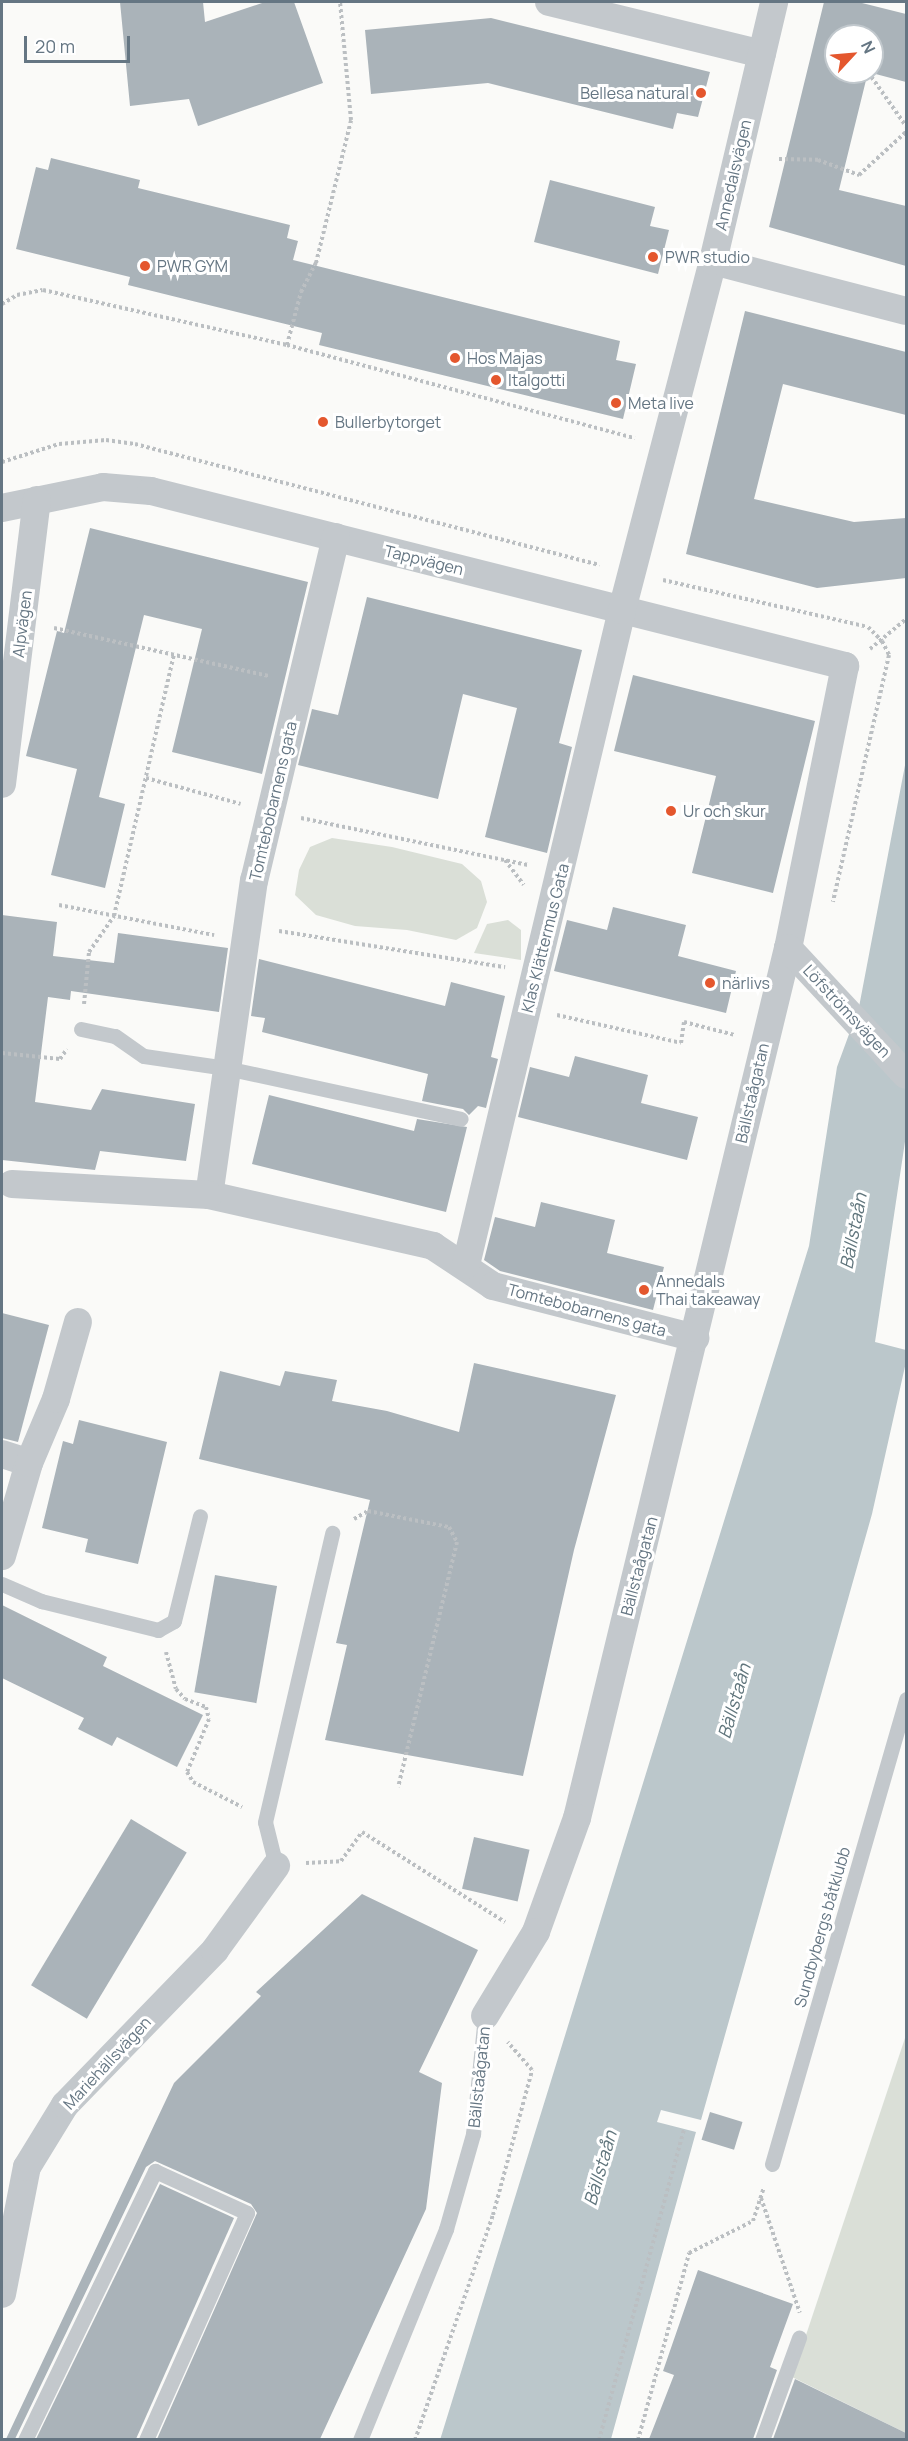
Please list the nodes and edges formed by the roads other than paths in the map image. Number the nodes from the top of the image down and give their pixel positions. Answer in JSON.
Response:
{"nodes":[{"id":1,"x":549,"y":2,"type":"edge"},
{"id":2,"x":774,"y":2,"type":"edge"},
{"id":3,"x":762,"y":54,"type":"junction"},
{"id":4,"x":713,"y":261,"type":"junction"},
{"id":5,"x":906,"y":310,"type":"edge"},
{"id":6,"x":37,"y":500,"type":"junction"},
{"id":7,"x":2,"y":508,"type":"edge"},
{"id":8,"x":336,"y":537,"type":"junction"},
{"id":9,"x":622,"y":610,"type":"junction"},
{"id":10,"x":845,"y":666,"type":"joint"},
{"id":11,"x":2,"y":784,"type":"edge"},
{"id":12,"x":788,"y":948,"type":"junction"},
{"id":13,"x":81,"y":1029,"type":"road end"},
{"id":14,"x":226,"y":1068,"type":"junction"},
{"id":15,"x":906,"y":1074,"type":"edge"},
{"id":16,"x":460,"y":1119,"type":"dead end"},
{"id":17,"x":12,"y":1184,"type":"dead end"},
{"id":18,"x":209,"y":1195,"type":"junction"},
{"id":19,"x":466,"y":1265,"type":"junction"},
{"id":20,"x":78,"y":1322,"type":"dead end"},
{"id":21,"x":695,"y":1338,"type":"junction"},
{"id":22,"x":2,"y":1454,"type":"edge"},
{"id":23,"x":29,"y":1463,"type":"junction"},
{"id":24,"x":200,"y":1516,"type":"dead end"},
{"id":25,"x":332,"y":1533,"type":"dead end"},
{"id":26,"x":2,"y":1556,"type":"edge"},
{"id":27,"x":2,"y":1584,"type":"edge"},
{"id":28,"x":906,"y":1699,"type":"edge"},
{"id":29,"x":276,"y":1866,"type":"joint"},
{"id":30,"x":485,"y":2016,"type":"joint"},
{"id":31,"x":772,"y":2164,"type":"dead end"},
{"id":32,"x":2,"y":2294,"type":"edge"},
{"id":33,"x":799,"y":2338,"type":"road end"},
{"id":34,"x":25,"y":2439,"type":"edge"},
{"id":35,"x":146,"y":2439,"type":"edge"},
{"id":36,"x":360,"y":2439,"type":"edge"},
{"id":37,"x":762,"y":2439,"type":"edge"}],
"edges":[{"from":1,"to":3,"type":"street"},
{"from":2,"to":3,"type":"street","name":"Annedalsvägen"},
{"from":3,"to":4,"type":"street","name":"Annedalsvägen"},
{"from":4,"to":5,"type":"street"},
{"from":4,"to":9,"type":"street","name":"Annedalsvägen"},
{"from":6,"to":7,"type":"street","name":"Tappvägen"},
{"from":6,"to":8,"type":"street","name":"Tappvägen"},
{"from":6,"to":11,"type":"street","name":"Alpvägen"},
{"from":8,"to":9,"type":"street","name":"Tappvägen"},
{"from":8,"to":14,"type":"street","name":"Tomtebobarnens gata"},
{"from":9,"to":10,"type":"street","name":"Tappvägen"},
{"from":9,"to":19,"type":"street","name":"Klas Klättermus Gata"},
{"from":10,"to":12,"type":"street","name":"Bällstaågatan"},
{"from":12,"to":15,"type":"street","name":"Löfströmsvägen"},
{"from":12,"to":21,"type":"street","name":"Bällstaågatan"},
{"from":13,"to":14,"type":"lane"},
{"from":14,"to":16,"type":"lane"},
{"from":14,"to":18,"type":"street","name":"Tomtebobarnens gata"},
{"from":17,"to":18,"type":"street","name":"Tomtebobarnens gata"},
{"from":18,"to":19,"type":"street","name":"Tomtebobarnens gata"},
{"from":19,"to":21,"type":"street","name":"Tomtebobarnens gata"},
{"from":20,"to":23,"type":"street"},
{"from":21,"to":30,"type":"street","name":"Bällstaågatan"},
{"from":22,"to":23,"type":"street"},
{"from":23,"to":26,"type":"street"},
{"from":24,"to":27,"type":"lane"},
{"from":25,"to":29,"type":"lane"},
{"from":28,"to":31,"type":"lane","name":"Sundbybergs båtklubb"},
{"from":29,"to":32,"type":"street","name":"Mariehällsvägen"},
{"from":30,"to":36,"type":"lane","name":"Bällstaågatan"},
{"from":33,"to":37,"type":"lane"},
{"from":34,"to":35,"type":"lane"}]}
